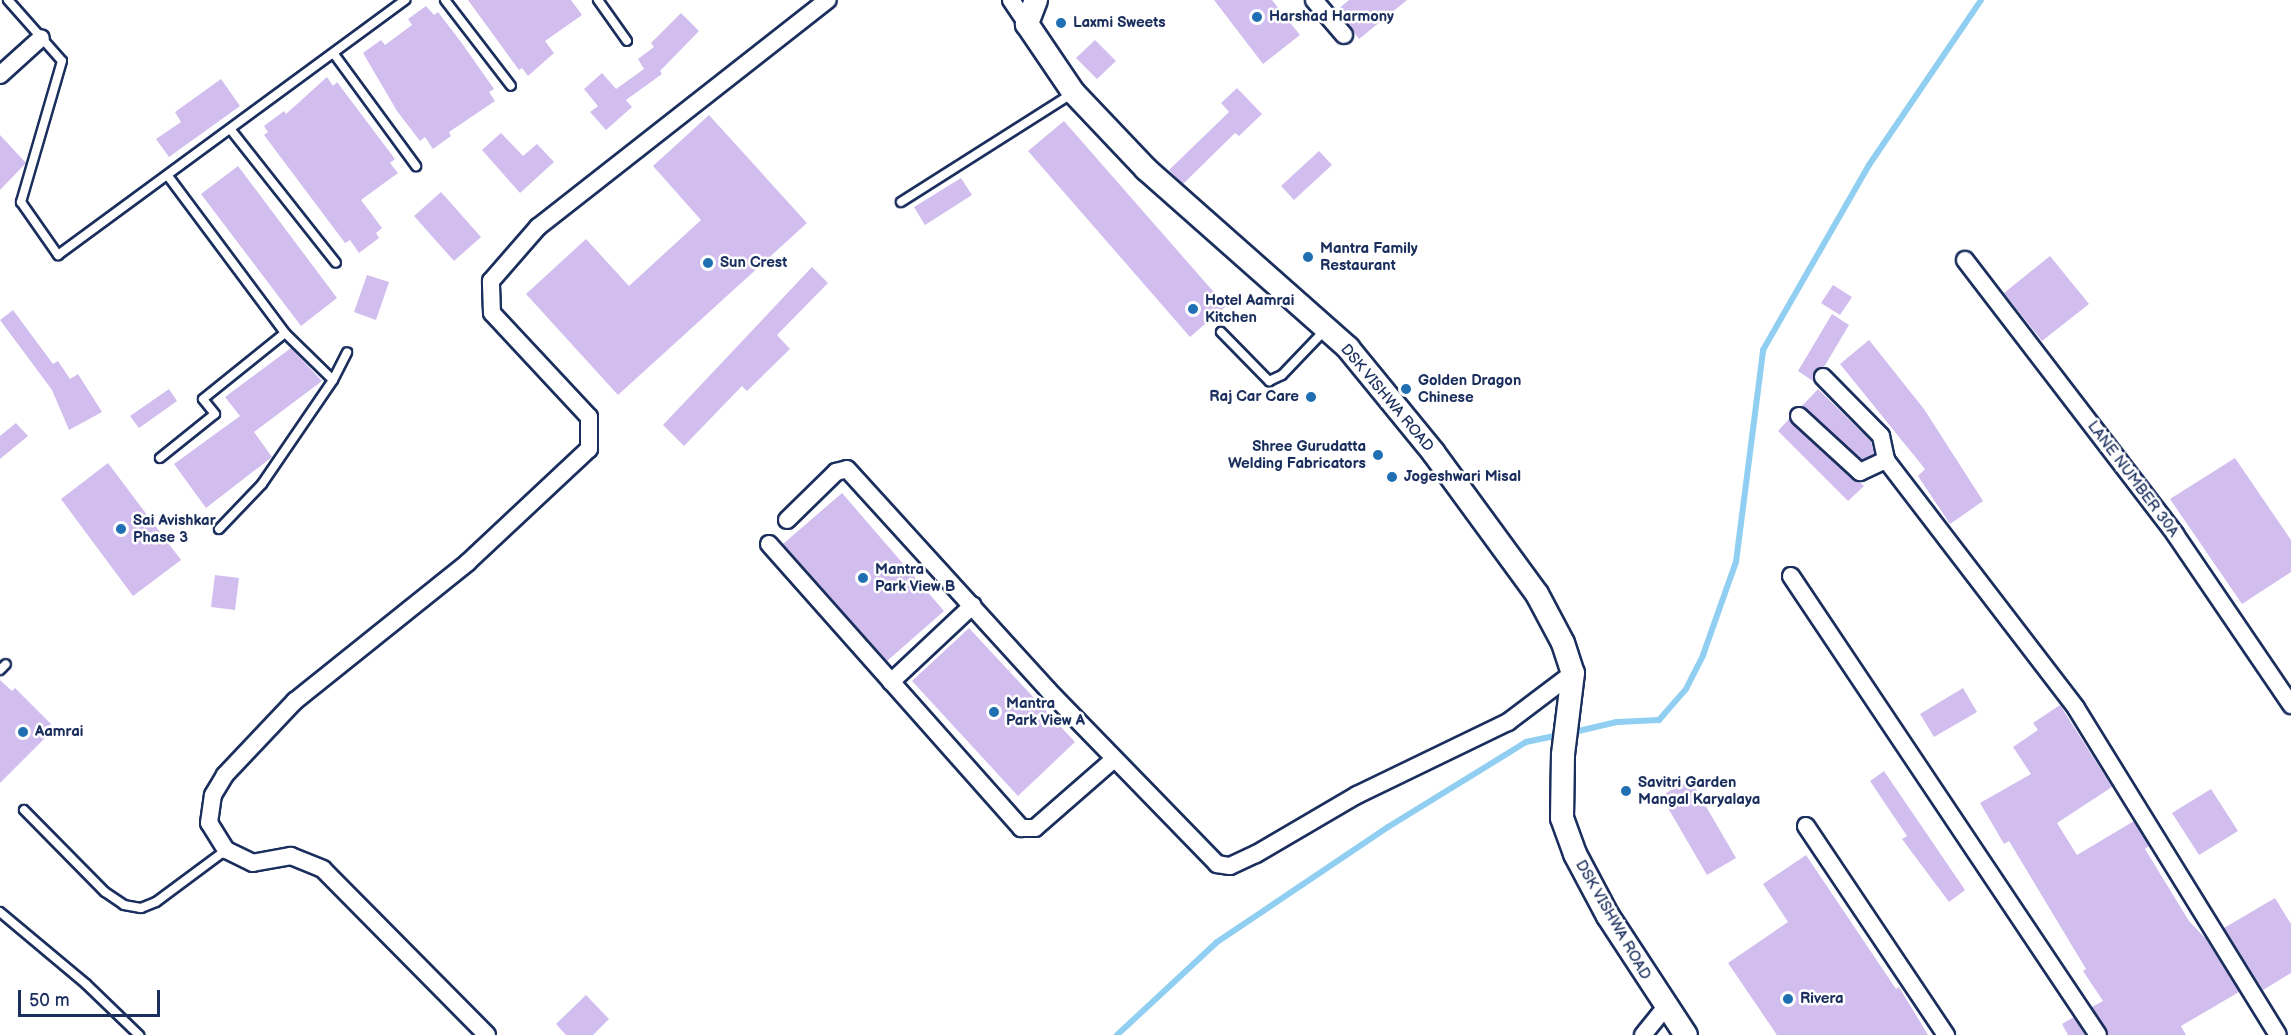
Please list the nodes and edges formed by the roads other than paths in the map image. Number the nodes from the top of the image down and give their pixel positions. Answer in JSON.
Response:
{"nodes":[{"id":1,"x":8,"y":0,"type":"edge"},
{"id":2,"x":405,"y":0,"type":"edge"},
{"id":3,"x":445,"y":0,"type":"edge"},
{"id":4,"x":598,"y":0,"type":"edge"},
{"id":5,"x":828,"y":0,"type":"edge"},
{"id":6,"x":1011,"y":0,"type":"edge"},
{"id":7,"x":1036,"y":0,"type":"edge"},
{"id":8,"x":1314,"y":0,"type":"edge"},
{"id":9,"x":1027,"y":24,"type":"junction"},
{"id":10,"x":1344,"y":35,"type":"dead end"},
{"id":11,"x":41,"y":38,"type":"junction"},
{"id":12,"x":627,"y":41,"type":"dead end"},
{"id":13,"x":334,"y":54,"type":"junction"},
{"id":14,"x":0,"y":75,"type":"edge"},
{"id":15,"x":511,"y":86,"type":"dead end"},
{"id":16,"x":1073,"y":92,"type":"junction"},
{"id":17,"x":231,"y":130,"type":"junction"},
{"id":18,"x":416,"y":166,"type":"dead end"},
{"id":19,"x":168,"y":177,"type":"junction"},
{"id":20,"x":901,"y":202,"type":"dead end"},
{"id":21,"x":1965,"y":260,"type":"dead end"},
{"id":22,"x":336,"y":263,"type":"dead end"},
{"id":23,"x":1326,"y":329,"type":"junction"},
{"id":24,"x":1221,"y":332,"type":"dead end"},
{"id":25,"x":285,"y":333,"type":"junction"},
{"id":26,"x":347,"y":352,"type":"dead end"},
{"id":27,"x":1823,"y":377,"type":"dead end"},
{"id":28,"x":333,"y":380,"type":"junction"},
{"id":29,"x":1799,"y":416,"type":"dead end"},
{"id":30,"x":160,"y":458,"type":"dead end"},
{"id":31,"x":1886,"y":460,"type":"junction"},
{"id":32,"x":787,"y":520,"type":"dead end"},
{"id":33,"x":219,"y":529,"type":"dead end"},
{"id":34,"x":769,"y":544,"type":"dead end"},
{"id":35,"x":1791,"y":576,"type":"dead end"},
{"id":36,"x":972,"y":605,"type":"junction"},
{"id":37,"x":1573,"y":673,"type":"junction"},
{"id":38,"x":891,"y":682,"type":"junction"},
{"id":39,"x":2291,"y":705,"type":"edge"},
{"id":40,"x":1114,"y":759,"type":"junction"},
{"id":41,"x":24,"y":810,"type":"dead end"},
{"id":42,"x":1806,"y":826,"type":"dead end"},
{"id":43,"x":226,"y":850,"type":"junction"},
{"id":44,"x":0,"y":912,"type":"edge"},
{"id":45,"x":1666,"y":1007,"type":"junction"},
{"id":46,"x":139,"y":1035,"type":"edge"},
{"id":47,"x":488,"y":1035,"type":"edge"},
{"id":48,"x":1644,"y":1035,"type":"edge"},
{"id":49,"x":1686,"y":1035,"type":"edge"},
{"id":50,"x":1946,"y":1035,"type":"edge"},
{"id":51,"x":2098,"y":1035,"type":"edge"},
{"id":52,"x":2278,"y":1035,"type":"edge"}],
"edges":[{"from":1,"to":11,"type":"lane"},
{"from":2,"to":13,"type":"lane"},
{"from":3,"to":15,"type":"lane"},
{"from":4,"to":12,"type":"lane"},
{"from":5,"to":43,"type":"street"},
{"from":6,"to":9,"type":"street","name":"DSK VISHWA ROAD"},
{"from":7,"to":9,"type":"street"},
{"from":8,"to":10,"type":"street"},
{"from":9,"to":16,"type":"street","name":"DSK VISHWA ROAD"},
{"from":11,"to":14,"type":"street"},
{"from":11,"to":19,"type":"lane"},
{"from":13,"to":17,"type":"lane"},
{"from":13,"to":18,"type":"lane"},
{"from":16,"to":20,"type":"lane"},
{"from":16,"to":23,"type":"street","name":"DSK VISHWA ROAD"},
{"from":17,"to":19,"type":"lane"},
{"from":17,"to":22,"type":"lane"},
{"from":19,"to":25,"type":"lane"},
{"from":21,"to":39,"type":"street","name":"LANE NUMBER 30A"},
{"from":23,"to":24,"type":"lane"},
{"from":23,"to":37,"type":"street","name":"DSK VISHWA ROAD"},
{"from":25,"to":28,"type":"lane"},
{"from":25,"to":30,"type":"lane"},
{"from":26,"to":28,"type":"lane"},
{"from":27,"to":31,"type":"street"},
{"from":28,"to":33,"type":"lane"},
{"from":29,"to":31,"type":"street"},
{"from":31,"to":52,"type":"street"},
{"from":32,"to":36,"type":"street"},
{"from":34,"to":38,"type":"street"},
{"from":35,"to":51,"type":"street"},
{"from":36,"to":38,"type":"street"},
{"from":36,"to":40,"type":"street"},
{"from":37,"to":40,"type":"street"},
{"from":37,"to":45,"type":"street","name":"DSK VISHWA ROAD"},
{"from":38,"to":40,"type":"street"},
{"from":41,"to":43,"type":"lane"},
{"from":42,"to":50,"type":"street"},
{"from":43,"to":47,"type":"street"},
{"from":44,"to":46,"type":"lane"},
{"from":45,"to":48,"type":"street"},
{"from":45,"to":49,"type":"street","name":"DSK VISHWA ROAD"}]}
